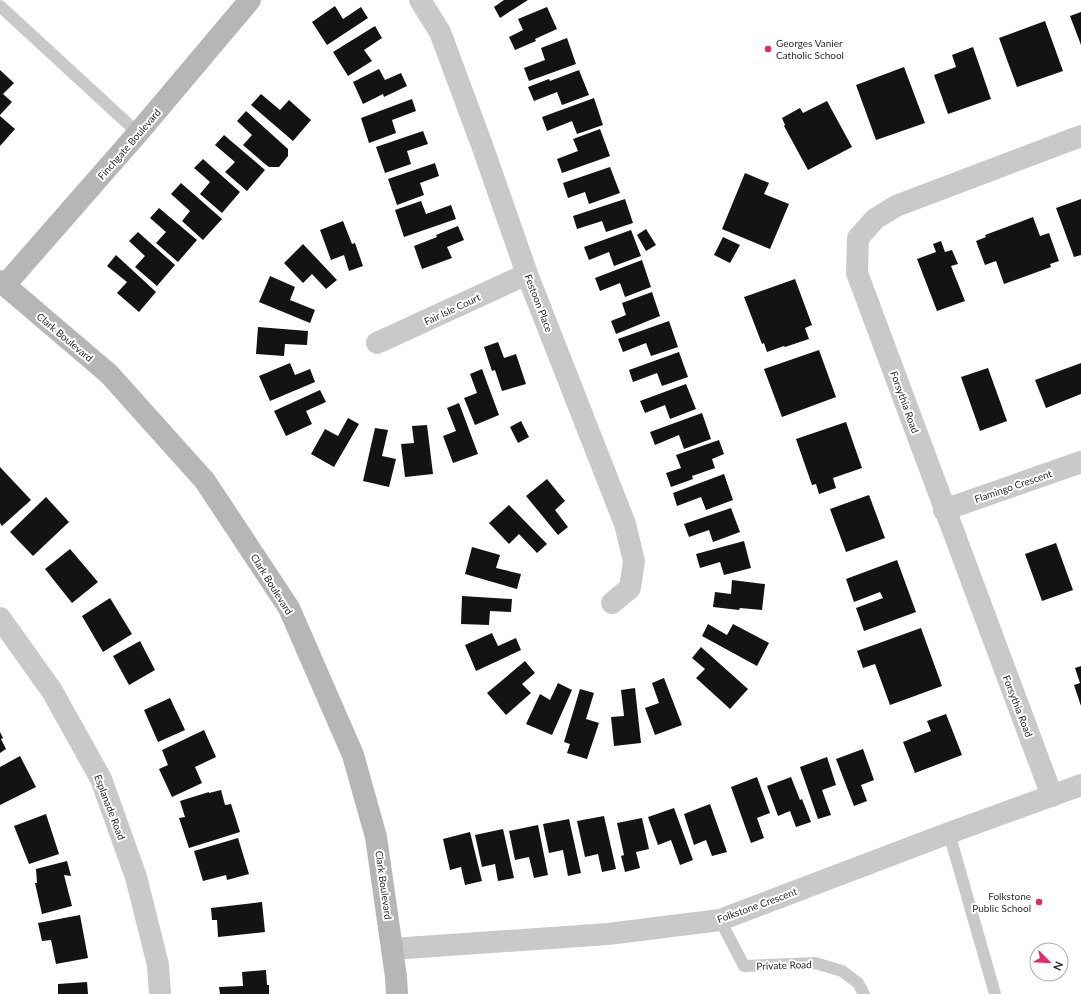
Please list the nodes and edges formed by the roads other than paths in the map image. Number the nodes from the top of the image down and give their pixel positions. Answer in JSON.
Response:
{"nodes":[{"id":1,"x":250,"y":0,"type":"edge"},
{"id":2,"x":420,"y":0,"type":"edge"},
{"id":3,"x":0,"y":6,"type":"edge"},
{"id":4,"x":138,"y":133,"type":"junction"},
{"id":5,"x":1081,"y":136,"type":"edge"},
{"id":6,"x":527,"y":274,"type":"junction"},
{"id":7,"x":2,"y":283,"type":"edge"},
{"id":8,"x":377,"y":343,"type":"dead end"},
{"id":9,"x":1081,"y":462,"type":"edge"},
{"id":10,"x":944,"y":510,"type":"junction"},
{"id":11,"x":612,"y":603,"type":"dead end"},
{"id":12,"x":0,"y":618,"type":"edge"},
{"id":13,"x":1081,"y":785,"type":"edge"},
{"id":14,"x":1052,"y":796,"type":"junction"},
{"id":15,"x":949,"y":833,"type":"junction"},
{"id":16,"x":720,"y":920,"type":"junction"},
{"id":17,"x":392,"y":949,"type":"junction"},
{"id":18,"x":160,"y":994,"type":"edge"},
{"id":19,"x":397,"y":994,"type":"edge"},
{"id":20,"x":864,"y":994,"type":"edge"},
{"id":21,"x":995,"y":994,"type":"edge"}],
"edges":[{"from":1,"to":4,"type":"street","name":"Finchgate Boulevard"},
{"from":2,"to":6,"type":"street","name":"Festoon Place"},
{"from":3,"to":4,"type":"lane"},
{"from":4,"to":7,"type":"street","name":"Finchgate Boulevard"},
{"from":5,"to":10,"type":"street","name":"Forsythia Road"},
{"from":6,"to":8,"type":"street","name":"Fair Isle Court"},
{"from":6,"to":11,"type":"street","name":"Festoon Place"},
{"from":7,"to":17,"type":"street","name":"Clark Boulevard"},
{"from":9,"to":10,"type":"street","name":"Flamingo Crescent"},
{"from":10,"to":14,"type":"street","name":"Forsythia Road"},
{"from":12,"to":18,"type":"street","name":"Esplanade Road"},
{"from":13,"to":14,"type":"street","name":"Folkstone Crescent"},
{"from":14,"to":15,"type":"street","name":"Folkstone Crescent"},
{"from":15,"to":16,"type":"street","name":"Folkstone Crescent"},
{"from":15,"to":21,"type":"lane"},
{"from":16,"to":17,"type":"street","name":"Folkstone Crescent"},
{"from":16,"to":20,"type":"lane","name":"Private Road"},
{"from":17,"to":19,"type":"street","name":"Clark Boulevard"}]}
